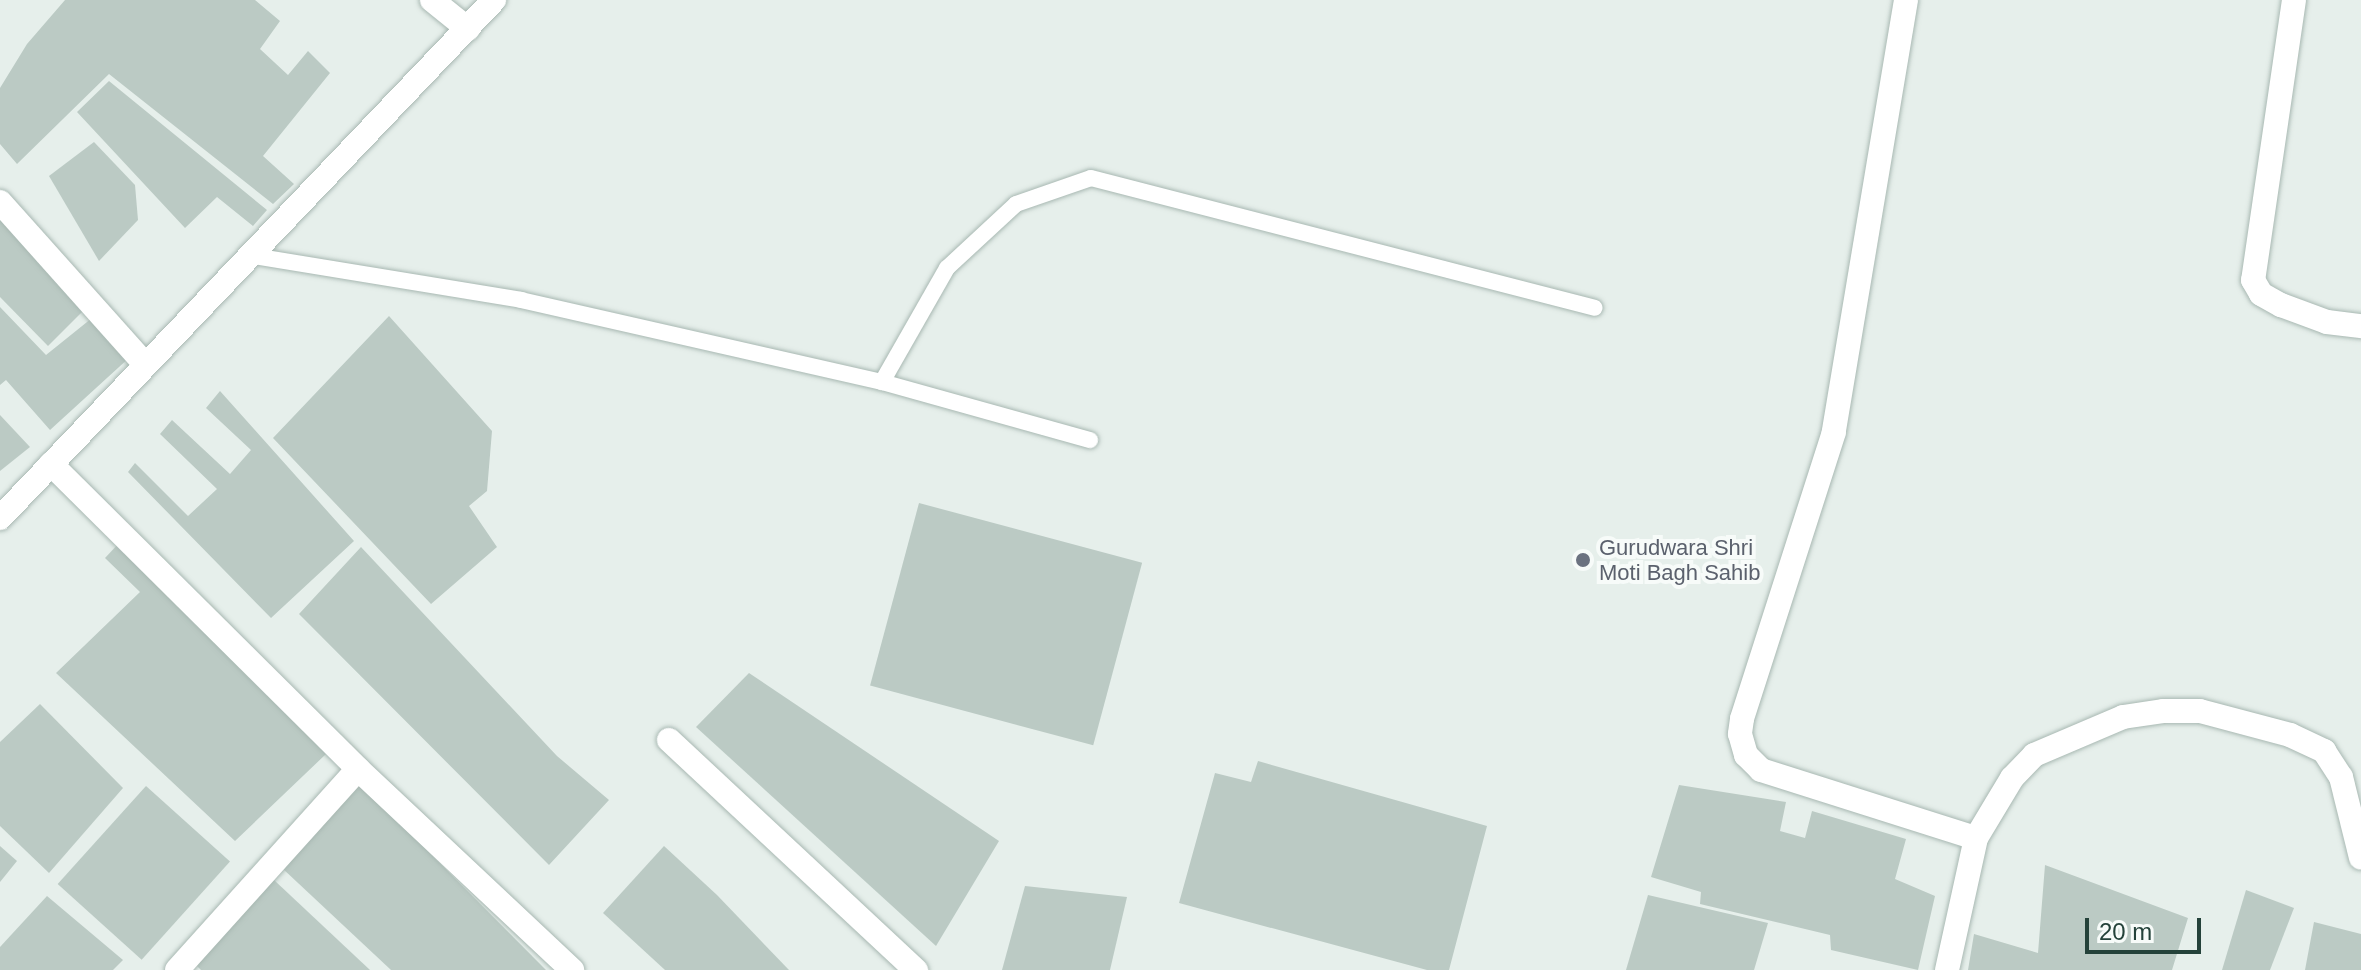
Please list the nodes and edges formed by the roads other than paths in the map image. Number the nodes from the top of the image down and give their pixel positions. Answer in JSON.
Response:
{"nodes":[{"id":1,"x":432,"y":0,"type":"edge"},
{"id":2,"x":494,"y":0,"type":"edge"},
{"id":3,"x":1906,"y":0,"type":"edge"},
{"id":4,"x":2294,"y":0,"type":"edge"},
{"id":5,"x":468,"y":29,"type":"junction"},
{"id":6,"x":0,"y":202,"type":"edge"},
{"id":7,"x":247,"y":255,"type":"junction"},
{"id":8,"x":1595,"y":308,"type":"dead end"},
{"id":9,"x":2361,"y":326,"type":"edge"},
{"id":10,"x":145,"y":364,"type":"junction"},
{"id":11,"x":882,"y":382,"type":"junction"},
{"id":12,"x":1090,"y":440,"type":"dead end"},
{"id":13,"x":51,"y":464,"type":"junction"},
{"id":14,"x":0,"y":518,"type":"edge"},
{"id":15,"x":669,"y":740,"type":"dead end"},
{"id":16,"x":358,"y":769,"type":"junction"},
{"id":17,"x":1976,"y":838,"type":"junction"},
{"id":18,"x":2361,"y":858,"type":"edge"},
{"id":19,"x":177,"y":970,"type":"edge"},
{"id":20,"x":572,"y":970,"type":"edge"},
{"id":21,"x":916,"y":970,"type":"edge"},
{"id":22,"x":1947,"y":970,"type":"edge"}],
"edges":[{"from":1,"to":5,"type":"street"},
{"from":2,"to":5,"type":"street"},
{"from":3,"to":17,"type":"street"},
{"from":4,"to":9,"type":"street"},
{"from":5,"to":7,"type":"street"},
{"from":6,"to":10,"type":"street"},
{"from":7,"to":10,"type":"street"},
{"from":7,"to":11,"type":"lane"},
{"from":8,"to":11,"type":"lane"},
{"from":10,"to":13,"type":"street"},
{"from":11,"to":12,"type":"lane"},
{"from":13,"to":14,"type":"street"},
{"from":13,"to":16,"type":"street"},
{"from":15,"to":21,"type":"street"},
{"from":16,"to":19,"type":"street"},
{"from":16,"to":20,"type":"street"},
{"from":17,"to":18,"type":"street"},
{"from":17,"to":22,"type":"street"}]}
